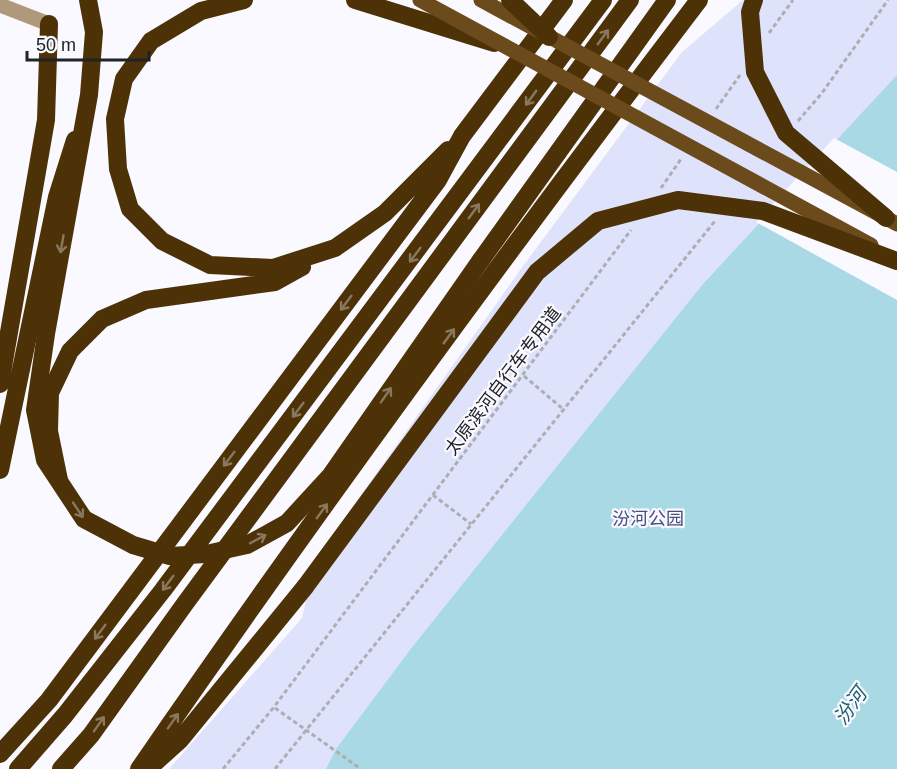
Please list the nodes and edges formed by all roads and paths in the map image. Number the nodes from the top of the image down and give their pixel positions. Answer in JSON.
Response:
{"nodes":[{"id":1,"x":88,"y":0,"type":"edge"},
{"id":2,"x":244,"y":0,"type":"edge"},
{"id":3,"x":355,"y":0,"type":"edge"},
{"id":4,"x":420,"y":0,"type":"edge"},
{"id":5,"x":481,"y":0,"type":"edge"},
{"id":6,"x":510,"y":0,"type":"edge"},
{"id":7,"x":564,"y":0,"type":"edge"},
{"id":8,"x":603,"y":0,"type":"edge"},
{"id":9,"x":630,"y":0,"type":"edge"},
{"id":10,"x":667,"y":0,"type":"edge"},
{"id":11,"x":699,"y":0,"type":"edge"},
{"id":12,"x":754,"y":0,"type":"edge"},
{"id":13,"x":793,"y":0,"type":"edge"},
{"id":14,"x":888,"y":0,"type":"edge"},
{"id":15,"x":0,"y":4,"type":"edge"},
{"id":16,"x":49,"y":24,"type":"joint"},
{"id":17,"x":549,"y":37,"type":"junction"},
{"id":18,"x":766,"y":38,"type":"dead end"},
{"id":19,"x":509,"y":48,"type":"junction"},
{"id":20,"x":746,"y":66,"type":"dead end"},
{"id":21,"x":89,"y":96,"type":"junction"},
{"id":22,"x":713,"y":114,"type":"dead end"},
{"id":23,"x":791,"y":130,"type":"dead end"},
{"id":24,"x":462,"y":136,"type":"junction"},
{"id":25,"x":686,"y":152,"type":"dead end"},
{"id":26,"x":659,"y":190,"type":"dead end"},
{"id":27,"x":715,"y":221,"type":"dead end"},
{"id":28,"x":891,"y":221,"type":"edge"},
{"id":29,"x":633,"y":228,"type":"dead end"},
{"id":30,"x":335,"y":248,"type":"junction"},
{"id":31,"x":897,"y":260,"type":"edge"},
{"id":32,"x":524,"y":376,"type":"junction"},
{"id":33,"x":0,"y":384,"type":"edge"},
{"id":34,"x":563,"y":409,"type":"junction"},
{"id":35,"x":0,"y":470,"type":"edge"},
{"id":36,"x":59,"y":482,"type":"junction"},
{"id":37,"x":433,"y":495,"type":"junction"},
{"id":38,"x":471,"y":524,"type":"junction"},
{"id":39,"x":274,"y":708,"type":"junction"},
{"id":40,"x":305,"y":731,"type":"junction"},
{"id":41,"x":0,"y":754,"type":"edge"},
{"id":42,"x":18,"y":769,"type":"edge"},
{"id":43,"x":61,"y":769,"type":"edge"},
{"id":44,"x":139,"y":769,"type":"edge"},
{"id":45,"x":148,"y":769,"type":"edge"},
{"id":46,"x":223,"y":769,"type":"edge"},
{"id":47,"x":275,"y":769,"type":"edge"},
{"id":48,"x":361,"y":769,"type":"edge"}],
"edges":[{"from":1,"to":21,"type":"highway","bridge":true},
{"from":2,"to":30,"type":"highway"},
{"from":3,"to":19,"type":"highway","bridge":true},
{"from":4,"to":19,"type":"main road","bridge":true},
{"from":5,"to":17,"type":"main road","bridge":true},
{"from":6,"to":17,"type":"highway","bridge":true},
{"from":7,"to":24,"type":"highway"},
{"from":8,"to":42,"type":"highway","one_way":true},
{"from":43,"to":9,"type":"highway","one_way":true},
{"from":36,"to":10,"type":"highway","one_way":true,"bridge":true},
{"from":44,"to":11,"type":"highway","one_way":true},
{"from":12,"to":28,"type":"highway","bridge":true},
{"from":13,"to":18,"type":"path"},
{"from":14,"to":23,"type":"path"},
{"from":15,"to":16,"type":"street"},
{"from":16,"to":33,"type":"highway"},
{"from":17,"to":28,"type":"main road","bridge":true},
{"from":19,"to":31,"type":"main road","bridge":true},
{"from":20,"to":22,"type":"path"},
{"from":21,"to":35,"type":"highway","bridge":true},
{"from":21,"to":36,"type":"highway","one_way":true,"bridge":true},
{"from":24,"to":30,"type":"highway"},
{"from":24,"to":41,"type":"highway","one_way":true},
{"from":25,"to":26,"type":"path"},
{"from":27,"to":34,"type":"path"},
{"from":29,"to":32,"type":"path","name":"太原滨河自行车专用道"},
{"from":30,"to":36,"type":"highway"},
{"from":31,"to":45,"type":"highway","bridge":true},
{"from":32,"to":34,"type":"path"},
{"from":32,"to":37,"type":"path","name":"太原滨河自行车专用道"},
{"from":34,"to":38,"type":"path"},
{"from":37,"to":38,"type":"path"},
{"from":37,"to":39,"type":"path","name":"太原滨河自行车专用道"},
{"from":38,"to":40,"type":"path"},
{"from":39,"to":40,"type":"path"},
{"from":39,"to":46,"type":"path","name":"太原滨河自行车专用道"},
{"from":40,"to":47,"type":"path"},
{"from":40,"to":48,"type":"path"}]}
